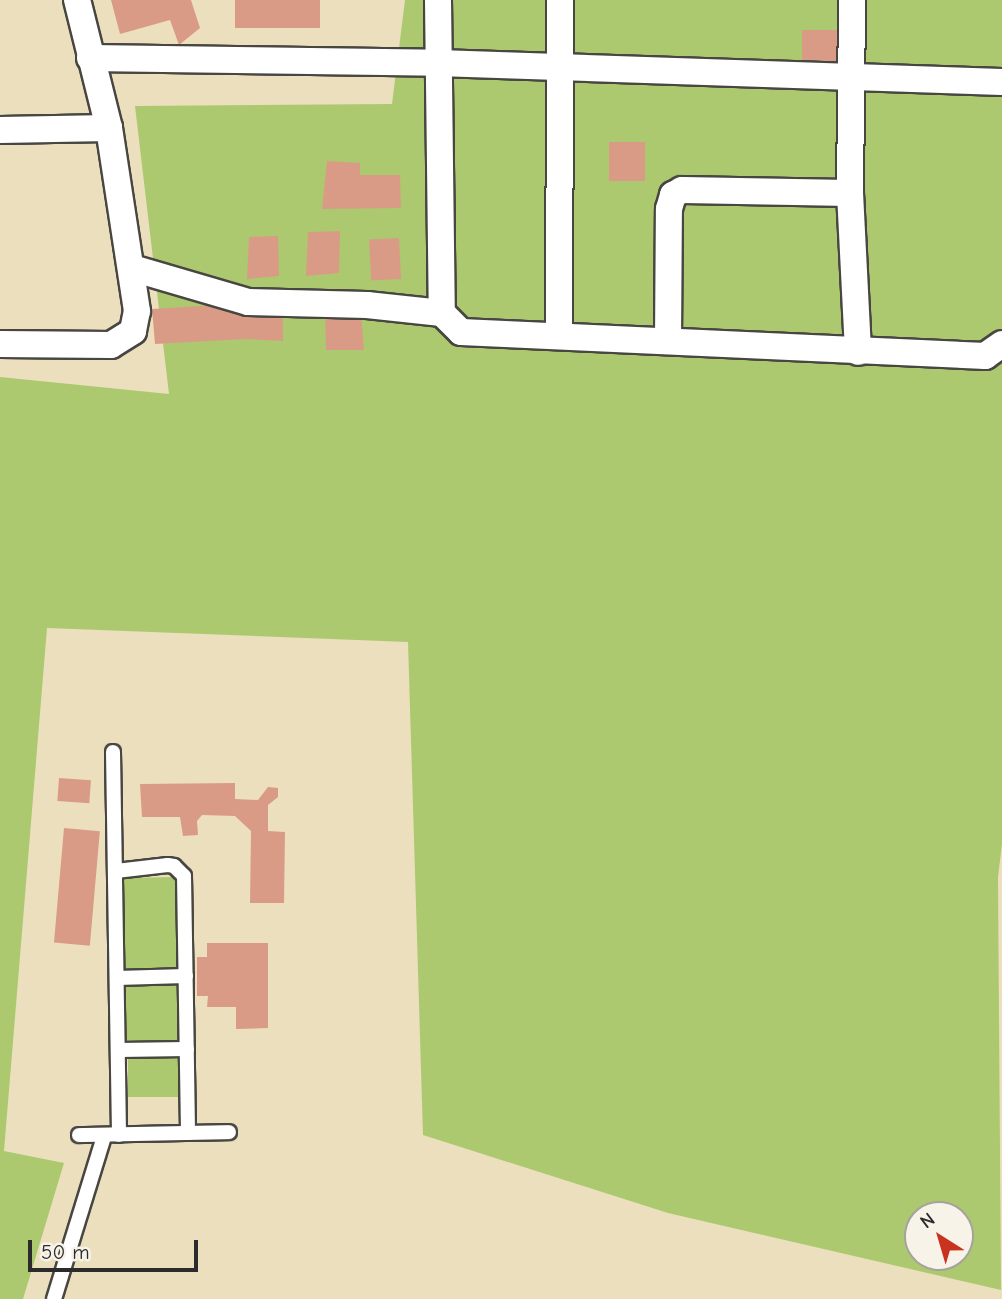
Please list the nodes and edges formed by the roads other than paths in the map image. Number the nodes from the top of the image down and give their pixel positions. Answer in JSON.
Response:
{"nodes":[{"id":1,"x":77,"y":0,"type":"edge"},
{"id":2,"x":438,"y":0,"type":"edge"},
{"id":3,"x":560,"y":0,"type":"edge"},
{"id":4,"x":852,"y":0,"type":"edge"},
{"id":5,"x":90,"y":58,"type":"junction"},
{"id":6,"x":438,"y":63,"type":"junction"},
{"id":7,"x":561,"y":67,"type":"junction"},
{"id":8,"x":851,"y":78,"type":"junction"},
{"id":9,"x":1002,"y":82,"type":"edge"},
{"id":10,"x":109,"y":128,"type":"junction"},
{"id":11,"x":0,"y":130,"type":"edge"},
{"id":12,"x":850,"y":193,"type":"junction"},
{"id":13,"x":132,"y":268,"type":"junction"},
{"id":14,"x":442,"y":313,"type":"junction"},
{"id":15,"x":559,"y":336,"type":"junction"},
{"id":16,"x":668,"y":341,"type":"junction"},
{"id":17,"x":0,"y":344,"type":"edge"},
{"id":18,"x":1002,"y":344,"type":"edge"},
{"id":19,"x":858,"y":352,"type":"junction"},
{"id":20,"x":113,"y":752,"type":"dead end"},
{"id":21,"x":116,"y":871,"type":"junction"},
{"id":22,"x":186,"y":976,"type":"junction"},
{"id":23,"x":117,"y":978,"type":"junction"},
{"id":24,"x":187,"y":1049,"type":"junction"},
{"id":25,"x":119,"y":1050,"type":"junction"},
{"id":26,"x":229,"y":1132,"type":"dead end"},
{"id":27,"x":188,"y":1133,"type":"junction"},
{"id":28,"x":79,"y":1135,"type":"dead end"},
{"id":29,"x":119,"y":1135,"type":"junction"},
{"id":30,"x":104,"y":1136,"type":"junction"},
{"id":31,"x":54,"y":1299,"type":"edge"}],
"edges":[{"from":1,"to":5,"type":"street"},
{"from":2,"to":6,"type":"street"},
{"from":3,"to":7,"type":"street"},
{"from":4,"to":8,"type":"street"},
{"from":5,"to":6,"type":"street"},
{"from":5,"to":10,"type":"street"},
{"from":6,"to":7,"type":"street"},
{"from":6,"to":14,"type":"street"},
{"from":7,"to":8,"type":"street"},
{"from":7,"to":15,"type":"street"},
{"from":8,"to":9,"type":"street"},
{"from":8,"to":12,"type":"street"},
{"from":10,"to":11,"type":"street"},
{"from":10,"to":13,"type":"street"},
{"from":12,"to":16,"type":"street"},
{"from":12,"to":19,"type":"street"},
{"from":13,"to":14,"type":"street"},
{"from":13,"to":17,"type":"street"},
{"from":14,"to":15,"type":"street"},
{"from":15,"to":16,"type":"street"},
{"from":16,"to":19,"type":"street"},
{"from":18,"to":19,"type":"street"},
{"from":20,"to":21,"type":"lane"},
{"from":21,"to":22,"type":"lane"},
{"from":21,"to":23,"type":"lane"},
{"from":22,"to":23,"type":"lane"},
{"from":22,"to":24,"type":"lane"},
{"from":23,"to":25,"type":"lane"},
{"from":24,"to":25,"type":"lane"},
{"from":24,"to":27,"type":"lane"},
{"from":25,"to":29,"type":"lane"},
{"from":26,"to":27,"type":"lane"},
{"from":27,"to":29,"type":"lane"},
{"from":28,"to":30,"type":"lane"},
{"from":29,"to":30,"type":"lane"},
{"from":30,"to":31,"type":"lane"}]}
